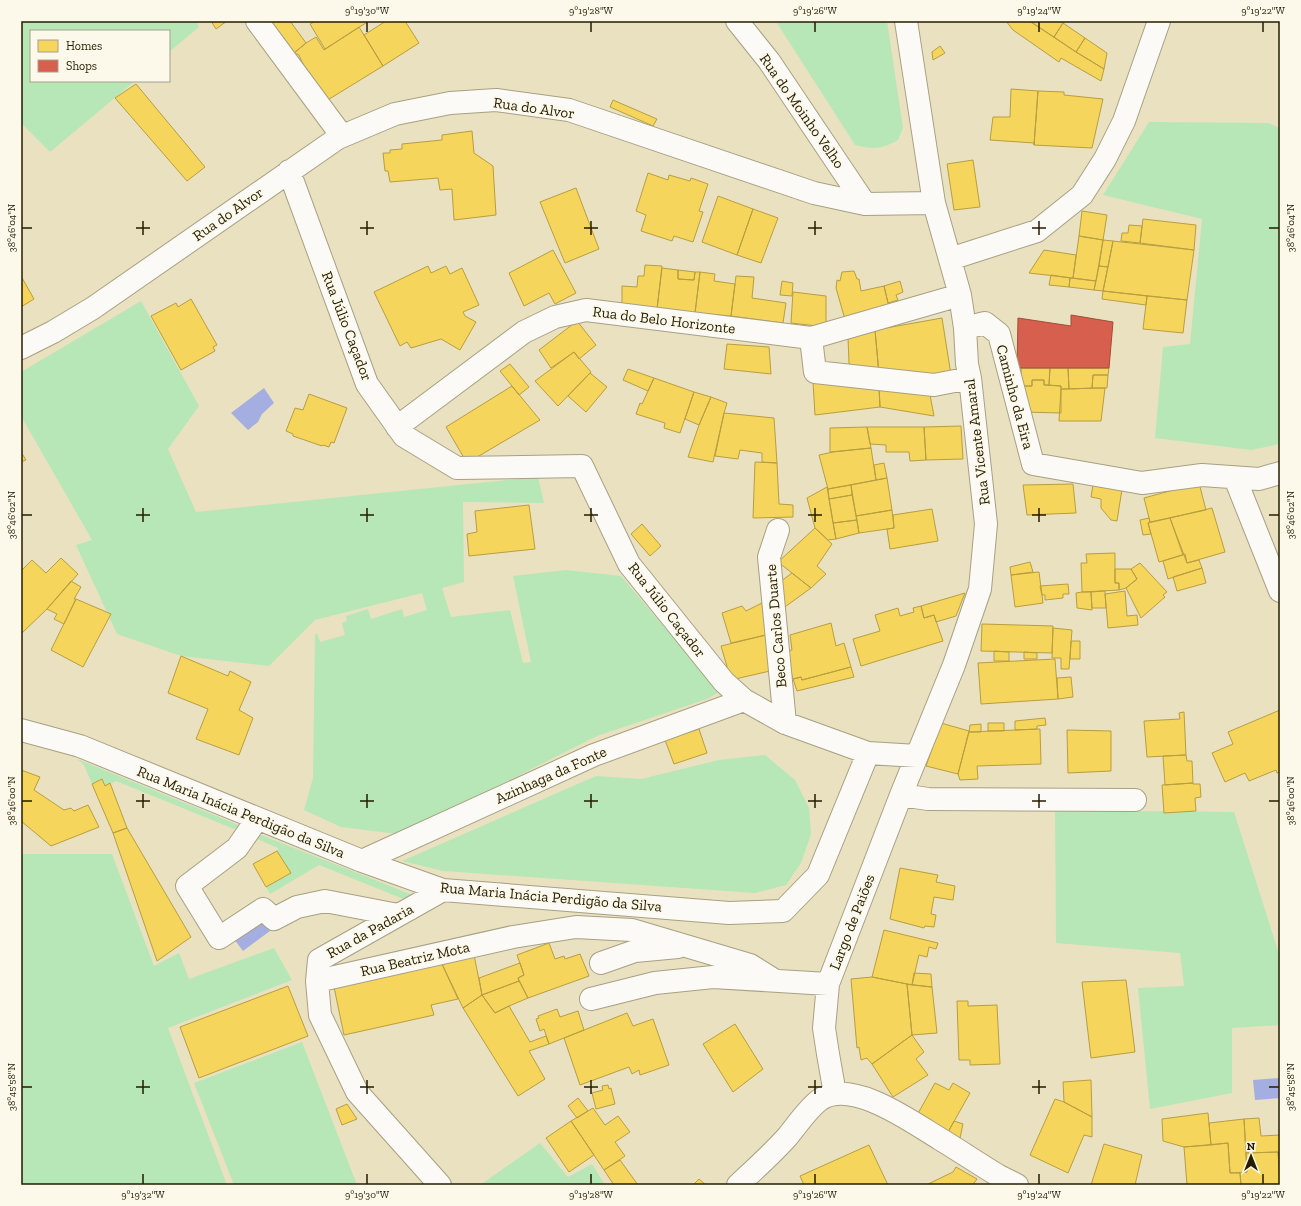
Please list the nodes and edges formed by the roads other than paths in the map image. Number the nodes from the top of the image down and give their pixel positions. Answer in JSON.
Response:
{"nodes":[{"id":1,"x":257,"y":21,"type":"edge"},
{"id":2,"x":737,"y":21,"type":"edge"},
{"id":3,"x":906,"y":21,"type":"edge"},
{"id":4,"x":1159,"y":21,"type":"edge"},
{"id":5,"x":342,"y":136,"type":"junction"},
{"id":6,"x":289,"y":171,"type":"junction"},
{"id":7,"x":934,"y":203,"type":"junction"},
{"id":8,"x":865,"y":204,"type":"junction"},
{"id":9,"x":950,"y":259,"type":"junction"},
{"id":10,"x":960,"y":295,"type":"junction"},
{"id":11,"x":965,"y":328,"type":"junction"},
{"id":12,"x":811,"y":338,"type":"junction"},
{"id":13,"x":21,"y":348,"type":"edge"},
{"id":14,"x":970,"y":378,"type":"junction"},
{"id":15,"x":397,"y":427,"type":"junction"},
{"id":16,"x":1280,"y":472,"type":"edge"},
{"id":17,"x":1235,"y":478,"type":"junction"},
{"id":18,"x":778,"y":530,"type":"dead end"},
{"id":19,"x":980,"y":589,"type":"joint"},
{"id":20,"x":1280,"y":591,"type":"edge"},
{"id":21,"x":744,"y":700,"type":"junction"},
{"id":22,"x":785,"y":723,"type":"junction"},
{"id":23,"x":21,"y":730,"type":"edge"},
{"id":24,"x":868,"y":753,"type":"junction"},
{"id":25,"x":917,"y":756,"type":"junction"},
{"id":26,"x":900,"y":795,"type":"junction"},
{"id":27,"x":1135,"y":800,"type":"dead end"},
{"id":28,"x":257,"y":819,"type":"junction"},
{"id":29,"x":362,"y":861,"type":"junction"},
{"id":30,"x":443,"y":890,"type":"junction"},
{"id":31,"x":398,"y":915,"type":"junction"},
{"id":32,"x":688,"y":946,"type":"junction"},
{"id":33,"x":601,"y":963,"type":"dead end"},
{"id":34,"x":774,"y":980,"type":"junction"},
{"id":35,"x":317,"y":981,"type":"junction"},
{"id":36,"x":828,"y":984,"type":"junction"},
{"id":37,"x":591,"y":999,"type":"dead end"},
{"id":38,"x":835,"y":1094,"type":"junction"},
{"id":39,"x":434,"y":1183,"type":"edge"},
{"id":40,"x":738,"y":1185,"type":"edge"},
{"id":41,"x":1017,"y":1185,"type":"edge"}],
"edges":[{"from":1,"to":5,"type":"street"},
{"from":2,"to":8,"type":"street","name":"Rua do Moinho Velho"},
{"from":3,"to":7,"type":"street","name":"Rua Vicente Amaral"},
{"from":4,"to":9,"type":"street"},
{"from":5,"to":6,"type":"street","name":"Rua do Alvor"},
{"from":5,"to":8,"type":"street","name":"Rua do Alvor"},
{"from":6,"to":13,"type":"street","name":"Rua do Alvor"},
{"from":6,"to":15,"type":"street","name":"Rua Júlio Caçador"},
{"from":7,"to":8,"type":"street","name":"Rua do Alvor"},
{"from":7,"to":9,"type":"street","name":"Rua Vicente Amaral"},
{"from":9,"to":10,"type":"street","name":"Rua Vicente Amaral"},
{"from":10,"to":11,"type":"street","name":"Rua Vicente Amaral"},
{"from":10,"to":12,"type":"street","name":"Rua do Belo Horizonte"},
{"from":11,"to":14,"type":"street","name":"Rua Vicente Amaral"},
{"from":11,"to":17,"type":"street","name":"Caminho da Eira"},
{"from":12,"to":14,"type":"street"},
{"from":12,"to":15,"type":"street","name":"Rua do Belo Horizonte"},
{"from":14,"to":19,"type":"street","name":"Rua Vicente Amaral"},
{"from":15,"to":21,"type":"street","name":"Rua Júlio Caçador"},
{"from":16,"to":17,"type":"street","name":"Caminho da Eira"},
{"from":17,"to":20,"type":"street"},
{"from":18,"to":22,"type":"street","name":"Beco Carlos Duarte"},
{"from":19,"to":25,"type":"street","name":"Largo de Paiões"},
{"from":21,"to":22,"type":"street","name":"Rua Júlio Caçador"},
{"from":21,"to":29,"type":"street","name":"Azinhaga da Fonte"},
{"from":22,"to":24,"type":"street"},
{"from":23,"to":28,"type":"street","name":"Rua Maria Inácia Perdigão da Silva"},
{"from":24,"to":25,"type":"street"},
{"from":24,"to":30,"type":"street","name":"Rua Maria Inácia Perdigão da Silva"},
{"from":25,"to":26,"type":"street","name":"Largo de Paiões"},
{"from":26,"to":27,"type":"street"},
{"from":26,"to":36,"type":"street","name":"Largo de Paiões"},
{"from":28,"to":29,"type":"street","name":"Rua Maria Inácia Perdigão da Silva"},
{"from":28,"to":31,"type":"street"},
{"from":29,"to":30,"type":"street","name":"Rua Maria Inácia Perdigão da Silva"},
{"from":30,"to":31,"type":"street","name":"Rua da Padaria"},
{"from":31,"to":35,"type":"street","name":"Rua da Padaria"},
{"from":32,"to":33,"type":"street"},
{"from":32,"to":34,"type":"street","name":"Rua Beatriz Mota"},
{"from":32,"to":35,"type":"street","name":"Rua Beatriz Mota"},
{"from":34,"to":36,"type":"street"},
{"from":34,"to":37,"type":"street"},
{"from":35,"to":39,"type":"street","name":"Rua da Padaria"},
{"from":36,"to":38,"type":"street","name":"Largo de Paiões"},
{"from":38,"to":40,"type":"street"},
{"from":38,"to":41,"type":"street"}]}
